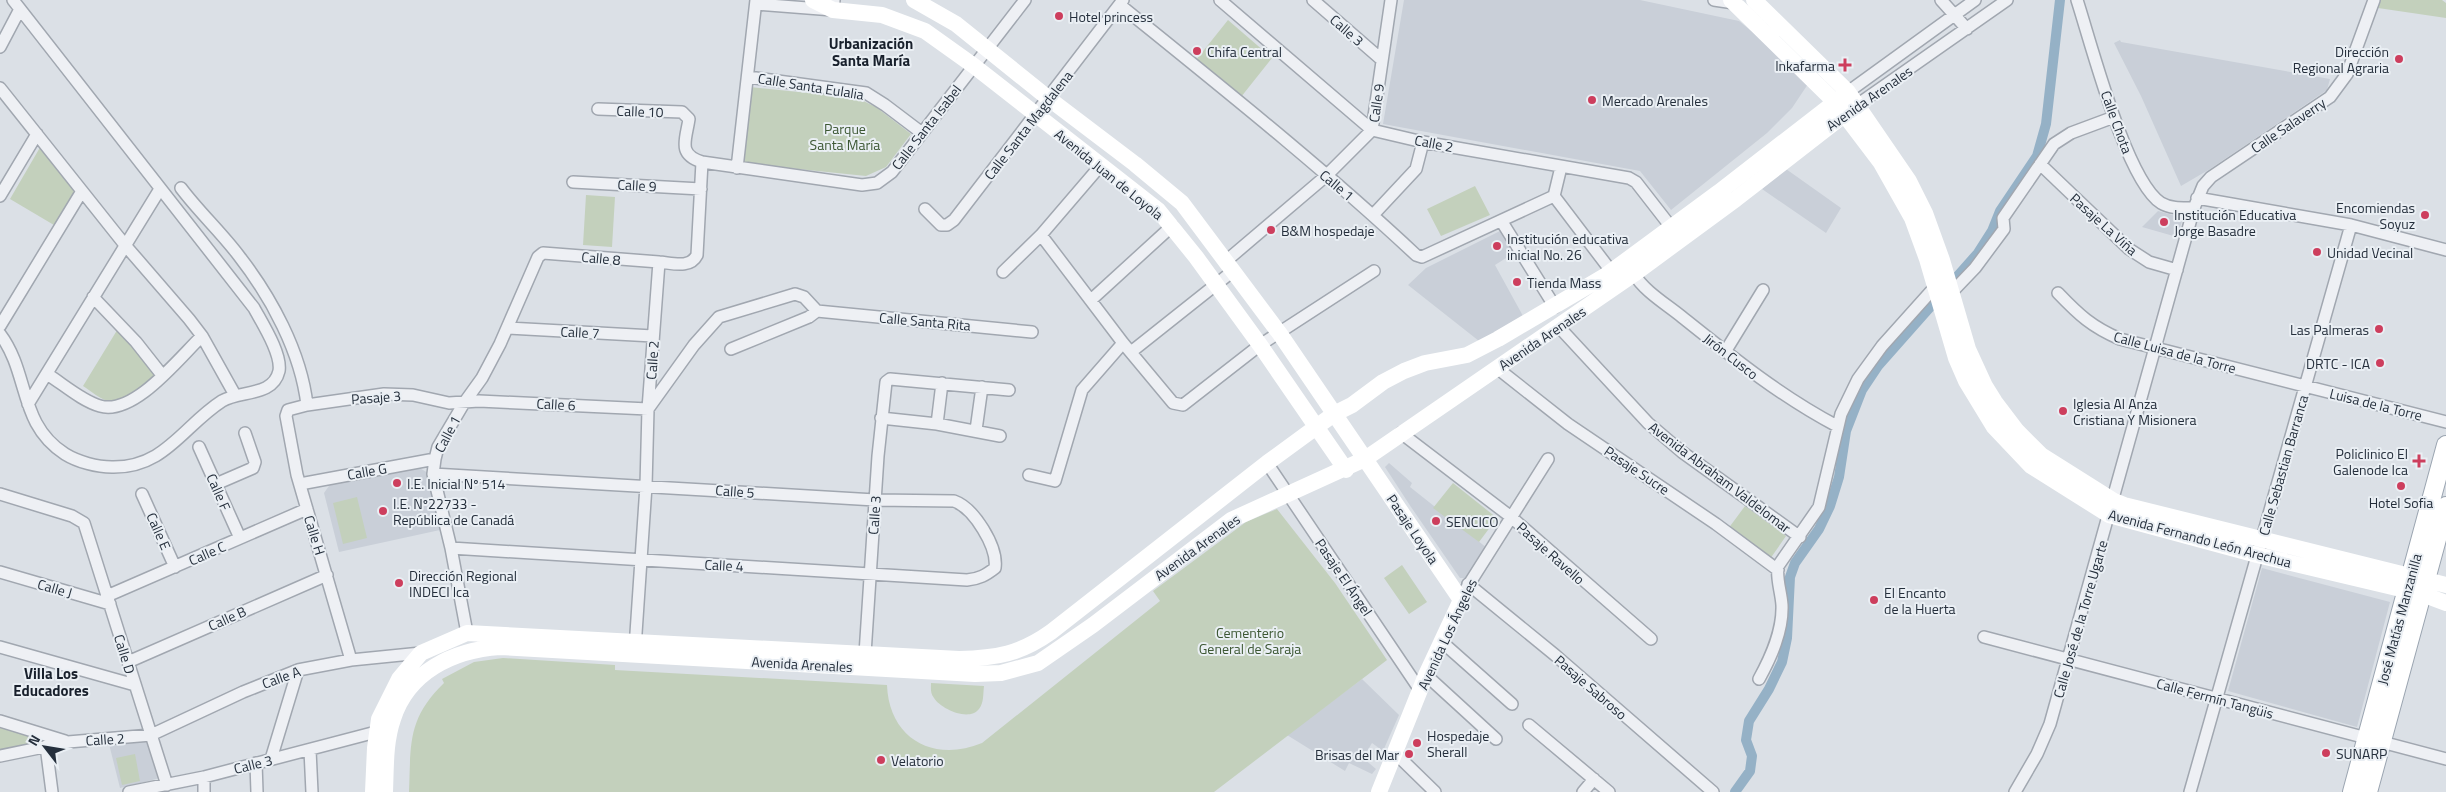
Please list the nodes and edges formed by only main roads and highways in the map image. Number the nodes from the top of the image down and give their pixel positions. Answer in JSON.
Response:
{"nodes":[{"id":1,"x":2446,"y":445,"type":"edge"},
{"id":2,"x":2446,"y":506,"type":"edge"},
{"id":3,"x":2416,"y":586,"type":"junction"},
{"id":4,"x":2374,"y":740,"type":"junction"},
{"id":5,"x":2352,"y":792,"type":"edge"},
{"id":6,"x":2368,"y":792,"type":"edge"}],
"edges":[{"from":1,"to":3,"type":"main road","name":"José Matías Manzanilla"},
{"from":2,"to":3,"type":"main road","name":"José Matías Manzanilla"},
{"from":3,"to":4,"type":"main road","name":"José Matías Manzanilla"},
{"from":4,"to":5,"type":"main road","name":"José Matías Manzanilla"},
{"from":4,"to":6,"type":"main road","name":"José Matías Manzanilla"}]}
